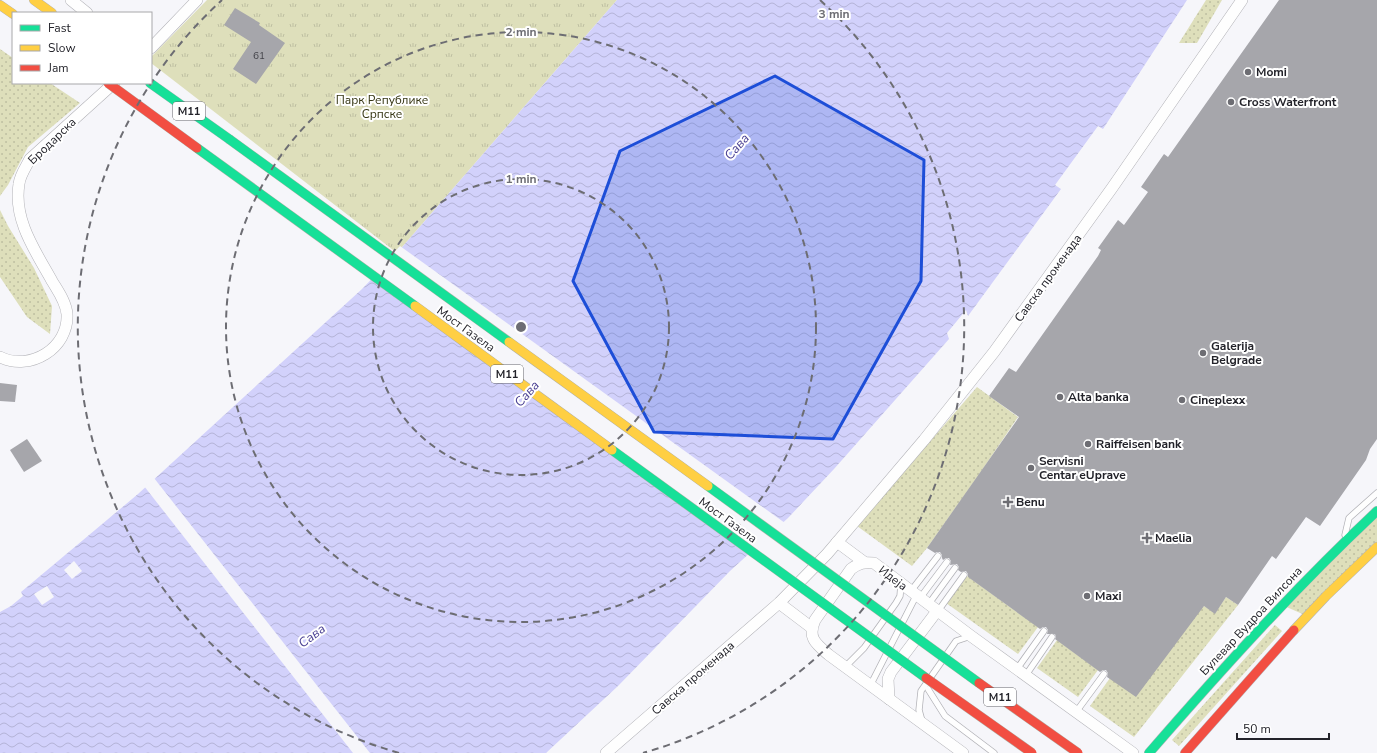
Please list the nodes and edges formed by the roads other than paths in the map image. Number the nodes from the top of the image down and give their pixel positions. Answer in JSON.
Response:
{"nodes":[{"id":1,"x":34,"y":0,"type":"edge"},
{"id":2,"x":70,"y":0,"type":"edge"},
{"id":3,"x":197,"y":0,"type":"edge"},
{"id":4,"x":1242,"y":0,"type":"edge"},
{"id":5,"x":0,"y":4,"type":"edge"},
{"id":6,"x":51,"y":12,"type":"edge"},
{"id":7,"x":86,"y":12,"type":"edge"},
{"id":8,"x":12,"y":13,"type":"edge"},
{"id":9,"x":152,"y":47,"type":"edge"},
{"id":10,"x":109,"y":84,"type":"edge"},
{"id":11,"x":113,"y":84,"type":"edge"},
{"id":12,"x":151,"y":84,"type":"edge"},
{"id":13,"x":0,"y":357,"type":"edge"},
{"id":14,"x":1377,"y":492,"type":"edge"},
{"id":15,"x":1377,"y":511,"type":"edge"},
{"id":16,"x":837,"y":542,"type":"junction"},
{"id":17,"x":1343,"y":542,"type":"junction"},
{"id":18,"x":1377,"y":546,"type":"edge"},
{"id":19,"x":938,"y":556,"type":"dead end"},
{"id":20,"x":864,"y":562,"type":"junction"},
{"id":21,"x":947,"y":562,"type":"dead end"},
{"id":22,"x":956,"y":568,"type":"dead end"},
{"id":23,"x":964,"y":575,"type":"dead end"},
{"id":24,"x":901,"y":584,"type":"junction"},
{"id":25,"x":923,"y":600,"type":"junction"},
{"id":26,"x":779,"y":603,"type":"junction"},
{"id":27,"x":812,"y":628,"type":"junction"},
{"id":28,"x":1044,"y":631,"type":"dead end"},
{"id":29,"x":971,"y":636,"type":"junction"},
{"id":30,"x":1052,"y":637,"type":"dead end"},
{"id":31,"x":947,"y":652,"type":"junction"},
{"id":32,"x":845,"y":667,"type":"junction"},
{"id":33,"x":1021,"y":672,"type":"junction"},
{"id":34,"x":1104,"y":674,"type":"dead end"},
{"id":35,"x":925,"y":683,"type":"junction"},
{"id":36,"x":870,"y":686,"type":"junction"},
{"id":37,"x":889,"y":699,"type":"junction"},
{"id":38,"x":1076,"y":712,"type":"junction"},
{"id":39,"x":923,"y":723,"type":"junction"},
{"id":40,"x":1074,"y":742,"type":"junction"},
{"id":41,"x":1080,"y":751,"type":"edge"},
{"id":42,"x":606,"y":753,"type":"edge"},
{"id":43,"x":963,"y":753,"type":"edge"},
{"id":44,"x":994,"y":753,"type":"edge"},
{"id":45,"x":1032,"y":753,"type":"edge"},
{"id":46,"x":1066,"y":753,"type":"edge"},
{"id":47,"x":1133,"y":753,"type":"edge"},
{"id":48,"x":1149,"y":753,"type":"edge"},
{"id":49,"x":1185,"y":753,"type":"edge"}],
"edges":[{"from":1,"to":6,"type":"main road"},
{"from":2,"to":7,"type":"street"},
{"from":3,"to":9,"type":"street"},
{"from":4,"to":16,"type":"street","name":"Савска променада"},
{"from":5,"to":8,"type":"main road"},
{"from":10,"to":45,"type":"main road","name":"Мост Газела","number":"M11","bridge":true},
{"from":11,"to":13,"type":"street","name":"Бродарска"},
{"from":12,"to":41,"type":"main road","name":"Мост Газела","number":"M11","bridge":true},
{"from":14,"to":17,"type":"lane"},
{"from":15,"to":17,"type":"main road","name":"Булевар Вудроа Вилсона"},
{"from":16,"to":20,"type":"street"},
{"from":16,"to":26,"type":"street","name":"Савска променада"},
{"from":17,"to":48,"type":"main road","name":"Булевар Вудроа Вилсона"},
{"from":18,"to":49,"type":"main road"},
{"from":19,"to":25,"type":"lane"},
{"from":20,"to":24,"type":"street","name":"Идеја"},
{"from":20,"to":27,"type":"street","name":"Идеја"},
{"from":21,"to":25,"type":"lane"},
{"from":22,"to":25,"type":"lane"},
{"from":23,"to":25,"type":"lane"},
{"from":24,"to":25,"type":"street","name":"Идеја"},
{"from":24,"to":32,"type":"lane"},
{"from":25,"to":29,"type":"street","name":"Идеја"},
{"from":25,"to":36,"type":"lane"},
{"from":25,"to":37,"type":"street"},
{"from":26,"to":27,"type":"street"},
{"from":26,"to":42,"type":"street","name":"Савска променада"},
{"from":27,"to":32,"type":"street"},
{"from":28,"to":33,"type":"lane"},
{"from":29,"to":31,"type":"lane"},
{"from":29,"to":33,"type":"street","name":"Идеја"},
{"from":30,"to":33,"type":"lane"},
{"from":31,"to":35,"type":"lane"},
{"from":31,"to":40,"type":"lane"},
{"from":32,"to":36,"type":"street"},
{"from":33,"to":38,"type":"street","name":"Идеја"},
{"from":34,"to":38,"type":"lane"},
{"from":35,"to":39,"type":"lane"},
{"from":35,"to":44,"type":"lane"},
{"from":36,"to":37,"type":"street"},
{"from":37,"to":39,"type":"street"},
{"from":38,"to":47,"type":"street","name":"Идеја"},
{"from":39,"to":43,"type":"street"},
{"from":40,"to":41,"type":"lane"},
{"from":40,"to":46,"type":"lane"}]}
